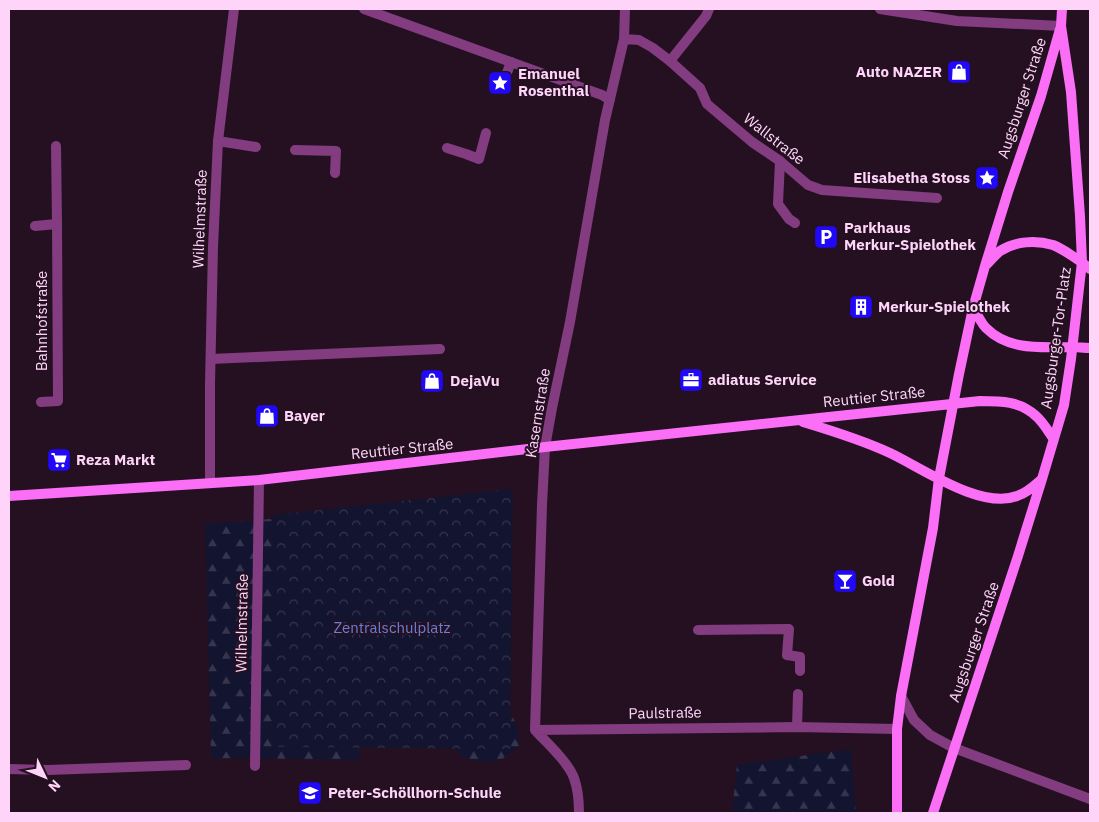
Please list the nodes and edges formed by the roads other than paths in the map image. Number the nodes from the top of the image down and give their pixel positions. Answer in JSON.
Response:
{"nodes":[{"id":1,"x":234,"y":9,"type":"edge"},
{"id":2,"x":364,"y":9,"type":"edge"},
{"id":3,"x":625,"y":9,"type":"edge"},
{"id":4,"x":710,"y":9,"type":"edge"},
{"id":5,"x":880,"y":9,"type":"edge"},
{"id":6,"x":1062,"y":9,"type":"edge"},
{"id":7,"x":1062,"y":26,"type":"junction"},
{"id":8,"x":624,"y":39,"type":"junction"},
{"id":9,"x":670,"y":61,"type":"junction"},
{"id":10,"x":511,"y":62,"type":"junction"},
{"id":11,"x":501,"y":89,"type":"dead end"},
{"id":12,"x":610,"y":100,"type":"junction"},
{"id":13,"x":486,"y":133,"type":"dead end"},
{"id":14,"x":218,"y":141,"type":"junction"},
{"id":15,"x":56,"y":146,"type":"dead end"},
{"id":16,"x":256,"y":147,"type":"dead end"},
{"id":17,"x":447,"y":148,"type":"dead end"},
{"id":18,"x":295,"y":150,"type":"dead end"},
{"id":19,"x":780,"y":162,"type":"junction"},
{"id":20,"x":335,"y":173,"type":"dead end"},
{"id":21,"x":937,"y":198,"type":"dead end"},
{"id":22,"x":795,"y":223,"type":"dead end"},
{"id":23,"x":57,"y":224,"type":"junction"},
{"id":24,"x":35,"y":226,"type":"dead end"},
{"id":25,"x":1086,"y":265,"type":"edge"},
{"id":26,"x":985,"y":266,"type":"junction"},
{"id":27,"x":974,"y":308,"type":"junction"},
{"id":28,"x":1072,"y":347,"type":"junction"},
{"id":29,"x":1090,"y":348,"type":"edge"},
{"id":30,"x":440,"y":350,"type":"dead end"},
{"id":31,"x":211,"y":359,"type":"junction"},
{"id":32,"x":41,"y":402,"type":"dead end"},
{"id":33,"x":953,"y":404,"type":"junction"},
{"id":34,"x":798,"y":420,"type":"junction"},
{"id":35,"x":1053,"y":438,"type":"junction"},
{"id":36,"x":546,"y":447,"type":"junction"},
{"id":37,"x":938,"y":478,"type":"junction"},
{"id":38,"x":1042,"y":479,"type":"junction"},
{"id":39,"x":258,"y":480,"type":"junction"},
{"id":40,"x":210,"y":483,"type":"junction"},
{"id":41,"x":9,"y":496,"type":"edge"},
{"id":42,"x":698,"y":630,"type":"dead end"},
{"id":43,"x":800,"y":671,"type":"dead end"},
{"id":44,"x":798,"y":694,"type":"dead end"},
{"id":45,"x":901,"y":696,"type":"junction"},
{"id":46,"x":797,"y":727,"type":"junction"},
{"id":47,"x":897,"y":729,"type":"junction"},
{"id":48,"x":535,"y":730,"type":"junction"},
{"id":49,"x":954,"y":748,"type":"junction"},
{"id":50,"x":186,"y":765,"type":"dead end"},
{"id":51,"x":255,"y":766,"type":"dead end"},
{"id":52,"x":9,"y":769,"type":"edge"},
{"id":53,"x":1090,"y":799,"type":"edge"},
{"id":54,"x":579,"y":813,"type":"edge"},
{"id":55,"x":897,"y":813,"type":"edge"},
{"id":56,"x":933,"y":813,"type":"edge"}],
"edges":[{"from":1,"to":14,"type":"street","name":"Wilhelmstraße"},
{"from":2,"to":10,"type":"street"},
{"from":3,"to":8,"type":"street","name":"Kasernstraße"},
{"from":4,"to":9,"type":"street"},
{"from":5,"to":7,"type":"street"},
{"from":6,"to":7,"type":"main road","name":"Augsburger Straße"},
{"from":7,"to":25,"type":"main road","name":"Augsburger Straße"},
{"from":7,"to":26,"type":"main road","name":"Augsburger Straße"},
{"from":8,"to":9,"type":"street","name":"Wallstraße"},
{"from":8,"to":12,"type":"street","name":"Kasernstraße"},
{"from":9,"to":19,"type":"street","name":"Wallstraße"},
{"from":10,"to":11,"type":"street"},
{"from":10,"to":12,"type":"street"},
{"from":12,"to":36,"type":"street","name":"Kasernstraße"},
{"from":13,"to":17,"type":"street"},
{"from":14,"to":16,"type":"street"},
{"from":14,"to":31,"type":"street","name":"Wilhelmstraße"},
{"from":15,"to":23,"type":"street","name":"Bahnhofstraße"},
{"from":18,"to":20,"type":"street"},
{"from":19,"to":21,"type":"street","name":"Wallstraße"},
{"from":19,"to":22,"type":"street"},
{"from":23,"to":24,"type":"street"},
{"from":23,"to":32,"type":"street","name":"Bahnhofstraße"},
{"from":25,"to":26,"type":"main road","name":"Augsburger-Tor-Platz"},
{"from":25,"to":28,"type":"main road","name":"Augsburger-Tor-Platz"},
{"from":26,"to":27,"type":"main road"},
{"from":27,"to":28,"type":"main road"},
{"from":27,"to":33,"type":"main road"},
{"from":28,"to":29,"type":"main road"},
{"from":28,"to":35,"type":"main road","name":"Augsburger-Tor-Platz"},
{"from":30,"to":31,"type":"street"},
{"from":31,"to":40,"type":"street","name":"Wilhelmstraße"},
{"from":33,"to":34,"type":"main road","name":"Reuttier Straße"},
{"from":33,"to":35,"type":"main road"},
{"from":33,"to":37,"type":"main road"},
{"from":34,"to":36,"type":"main road","name":"Reuttier Straße"},
{"from":34,"to":37,"type":"main road","name":"Reuttier Straße"},
{"from":35,"to":38,"type":"main road","name":"Augsburger-Tor-Platz"},
{"from":36,"to":39,"type":"main road","name":"Reuttier Straße"},
{"from":36,"to":48,"type":"street","name":"Kasernstraße"},
{"from":37,"to":38,"type":"main road"},
{"from":37,"to":45,"type":"main road"},
{"from":38,"to":49,"type":"main road","name":"Augsburger Straße"},
{"from":39,"to":40,"type":"main road","name":"Reuttier Straße"},
{"from":39,"to":51,"type":"street","name":"Wilhelmstraße"},
{"from":40,"to":41,"type":"main road","name":"Reuttier Straße"},
{"from":42,"to":43,"type":"street"},
{"from":44,"to":46,"type":"street"},
{"from":45,"to":47,"type":"main road"},
{"from":45,"to":49,"type":"street"},
{"from":46,"to":47,"type":"street","name":"Paulstraße"},
{"from":46,"to":48,"type":"street","name":"Paulstraße"},
{"from":47,"to":55,"type":"main road"},
{"from":48,"to":54,"type":"street"},
{"from":49,"to":53,"type":"street"},
{"from":49,"to":56,"type":"main road","name":"Augsburger Straße"},
{"from":50,"to":52,"type":"street"}]}
